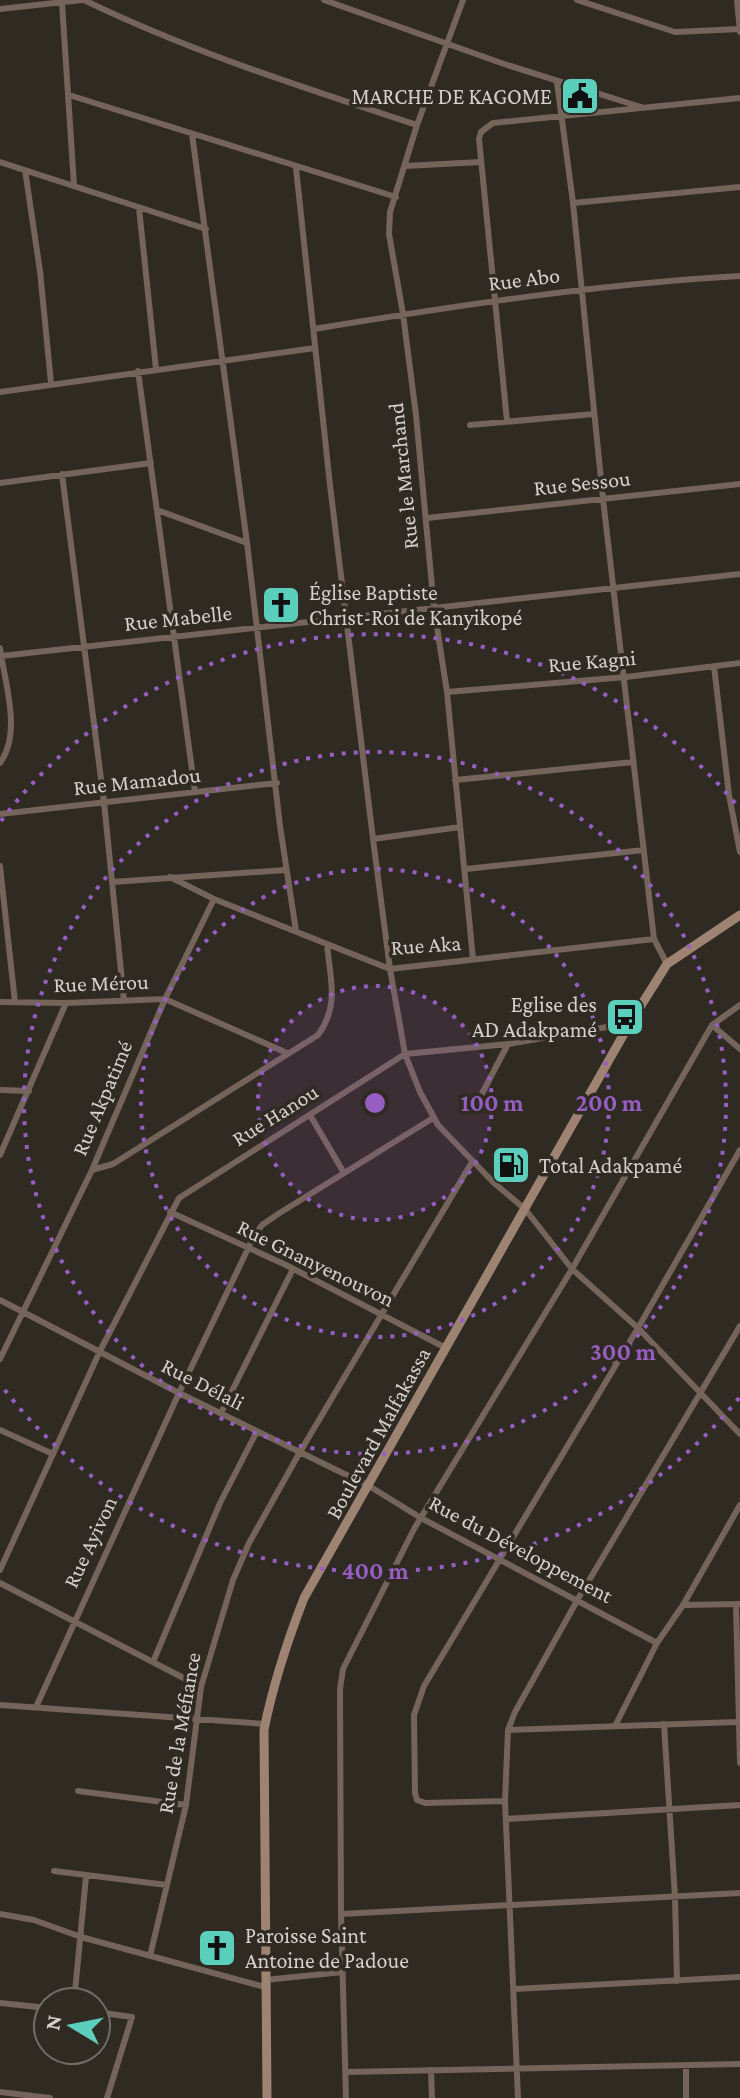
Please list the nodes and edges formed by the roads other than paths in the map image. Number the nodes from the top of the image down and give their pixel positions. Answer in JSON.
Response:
{"nodes":[{"id":1,"x":79,"y":0,"type":"edge"},
{"id":2,"x":324,"y":0,"type":"edge"},
{"id":3,"x":463,"y":0,"type":"edge"},
{"id":4,"x":577,"y":0,"type":"edge"},
{"id":5,"x":737,"y":0,"type":"edge"},
{"id":6,"x":62,"y":3,"type":"junction"},
{"id":7,"x":10,"y":4,"type":"edge"},
{"id":8,"x":0,"y":9,"type":"edge"},
{"id":9,"x":740,"y":30,"type":"edge"},
{"id":10,"x":448,"y":44,"type":"junction"},
{"id":11,"x":557,"y":82,"type":"junction"},
{"id":12,"x":69,"y":95,"type":"junction"},
{"id":13,"x":740,"y":98,"type":"edge"},
{"id":14,"x":644,"y":108,"type":"junction"},
{"id":15,"x":561,"y":117,"type":"junction"},
{"id":16,"x":417,"y":125,"type":"junction"},
{"id":17,"x":192,"y":134,"type":"junction"},
{"id":18,"x":0,"y":162,"type":"edge"},
{"id":19,"x":481,"y":162,"type":"junction"},
{"id":20,"x":405,"y":166,"type":"junction"},
{"id":21,"x":296,"y":168,"type":"junction"},
{"id":22,"x":25,"y":170,"type":"junction"},
{"id":23,"x":74,"y":185,"type":"junction"},
{"id":24,"x":740,"y":187,"type":"edge"},
{"id":25,"x":396,"y":197,"type":"junction"},
{"id":26,"x":573,"y":203,"type":"junction"},
{"id":27,"x":139,"y":208,"type":"junction"},
{"id":28,"x":206,"y":229,"type":"junction"},
{"id":29,"x":740,"y":276,"type":"edge"},
{"id":30,"x":582,"y":290,"type":"junction"},
{"id":31,"x":497,"y":300,"type":"junction"},
{"id":32,"x":403,"y":314,"type":"junction"},
{"id":33,"x":314,"y":329,"type":"junction"},
{"id":34,"x":315,"y":348,"type":"junction"},
{"id":35,"x":223,"y":362,"type":"junction"},
{"id":36,"x":156,"y":369,"type":"junction"},
{"id":37,"x":138,"y":371,"type":"junction"},
{"id":38,"x":51,"y":383,"type":"junction"},
{"id":39,"x":0,"y":392,"type":"edge"},
{"id":40,"x":594,"y":414,"type":"junction"},
{"id":41,"x":507,"y":421,"type":"junction"},
{"id":42,"x":470,"y":425,"type":"dead end"},
{"id":43,"x":151,"y":463,"type":"junction"},
{"id":44,"x":62,"y":474,"type":"junction"},
{"id":45,"x":0,"y":483,"type":"edge"},
{"id":46,"x":740,"y":484,"type":"edge"},
{"id":47,"x":603,"y":499,"type":"junction"},
{"id":48,"x":156,"y":510,"type":"junction"},
{"id":49,"x":427,"y":518,"type":"junction"},
{"id":50,"x":247,"y":543,"type":"junction"},
{"id":51,"x":740,"y":574,"type":"edge"},
{"id":52,"x":615,"y":588,"type":"junction"},
{"id":53,"x":434,"y":608,"type":"junction"},
{"id":54,"x":347,"y":619,"type":"junction"},
{"id":55,"x":258,"y":627,"type":"junction"},
{"id":56,"x":173,"y":638,"type":"junction"},
{"id":57,"x":86,"y":647,"type":"junction"},
{"id":58,"x":0,"y":648,"type":"edge"},
{"id":59,"x":1,"y":656,"type":"edge"},
{"id":60,"x":740,"y":663,"type":"edge"},
{"id":61,"x":714,"y":666,"type":"junction"},
{"id":62,"x":626,"y":677,"type":"junction"},
{"id":63,"x":447,"y":692,"type":"junction"},
{"id":64,"x":3,"y":698,"type":"edge"},
{"id":65,"x":633,"y":762,"type":"junction"},
{"id":66,"x":0,"y":763,"type":"edge"},
{"id":67,"x":455,"y":780,"type":"junction"},
{"id":68,"x":277,"y":783,"type":"junction"},
{"id":69,"x":195,"y":792,"type":"junction"},
{"id":70,"x":740,"y":793,"type":"edge"},
{"id":71,"x":729,"y":795,"type":"junction"},
{"id":72,"x":104,"y":802,"type":"junction"},
{"id":73,"x":0,"y":814,"type":"edge"},
{"id":74,"x":460,"y":827,"type":"junction"},
{"id":75,"x":373,"y":839,"type":"junction"},
{"id":76,"x":644,"y":850,"type":"junction"},
{"id":77,"x":740,"y":852,"type":"edge"},
{"id":78,"x":0,"y":866,"type":"edge"},
{"id":79,"x":466,"y":869,"type":"junction"},
{"id":80,"x":286,"y":870,"type":"junction"},
{"id":81,"x":0,"y":876,"type":"edge"},
{"id":82,"x":170,"y":877,"type":"junction"},
{"id":83,"x":112,"y":882,"type":"junction"},
{"id":84,"x":214,"y":899,"type":"junction"},
{"id":85,"x":740,"y":915,"type":"edge"},
{"id":86,"x":296,"y":931,"type":"junction"},
{"id":87,"x":654,"y":939,"type":"junction"},
{"id":88,"x":327,"y":944,"type":"junction"},
{"id":89,"x":0,"y":946,"type":"edge"},
{"id":90,"x":9,"y":947,"type":"junction"},
{"id":91,"x":473,"y":959,"type":"junction"},
{"id":92,"x":667,"y":964,"type":"junction"},
{"id":93,"x":390,"y":969,"type":"junction"},
{"id":94,"x":165,"y":999,"type":"junction"},
{"id":95,"x":124,"y":1001,"type":"junction"},
{"id":96,"x":0,"y":1002,"type":"edge"},
{"id":97,"x":15,"y":1002,"type":"junction"},
{"id":98,"x":66,"y":1003,"type":"junction"},
{"id":99,"x":740,"y":1005,"type":"edge"},
{"id":100,"x":630,"y":1023,"type":"junction"},
{"id":101,"x":712,"y":1025,"type":"junction"},
{"id":102,"x":508,"y":1044,"type":"junction"},
{"id":103,"x":740,"y":1049,"type":"edge"},
{"id":104,"x":287,"y":1053,"type":"junction"},
{"id":105,"x":405,"y":1054,"type":"junction"},
{"id":106,"x":0,"y":1090,"type":"edge"},
{"id":107,"x":29,"y":1091,"type":"junction"},
{"id":108,"x":475,"y":1107,"type":"dead end"},
{"id":109,"x":310,"y":1115,"type":"junction"},
{"id":110,"x":433,"y":1118,"type":"junction"},
{"id":111,"x":740,"y":1150,"type":"edge"},
{"id":112,"x":0,"y":1155,"type":"edge"},
{"id":113,"x":472,"y":1162,"type":"junction"},
{"id":114,"x":92,"y":1170,"type":"junction"},
{"id":115,"x":344,"y":1173,"type":"junction"},
{"id":116,"x":525,"y":1209,"type":"junction"},
{"id":117,"x":170,"y":1212,"type":"junction"},
{"id":118,"x":248,"y":1248,"type":"junction"},
{"id":119,"x":293,"y":1269,"type":"junction"},
{"id":120,"x":572,"y":1269,"type":"junction"},
{"id":121,"x":0,"y":1300,"type":"edge"},
{"id":122,"x":23,"y":1312,"type":"junction"},
{"id":123,"x":380,"y":1314,"type":"junction"},
{"id":124,"x":740,"y":1326,"type":"edge"},
{"id":125,"x":638,"y":1328,"type":"junction"},
{"id":126,"x":446,"y":1348,"type":"junction"},
{"id":127,"x":100,"y":1351,"type":"junction"},
{"id":128,"x":0,"y":1359,"type":"edge"},
{"id":129,"x":701,"y":1392,"type":"junction"},
{"id":130,"x":179,"y":1393,"type":"junction"},
{"id":131,"x":221,"y":1413,"type":"junction"},
{"id":132,"x":0,"y":1430,"type":"edge"},
{"id":133,"x":257,"y":1431,"type":"junction"},
{"id":134,"x":740,"y":1434,"type":"edge"},
{"id":135,"x":300,"y":1452,"type":"junction"},
{"id":136,"x":53,"y":1454,"type":"junction"},
{"id":137,"x":369,"y":1486,"type":"junction"},
{"id":138,"x":740,"y":1505,"type":"edge"},
{"id":139,"x":421,"y":1518,"type":"junction"},
{"id":140,"x":499,"y":1557,"type":"junction"},
{"id":141,"x":0,"y":1570,"type":"edge"},
{"id":142,"x":0,"y":1583,"type":"edge"},
{"id":143,"x":578,"y":1599,"type":"junction"},
{"id":144,"x":738,"y":1604,"type":"edge"},
{"id":145,"x":683,"y":1605,"type":"junction"},
{"id":146,"x":73,"y":1621,"type":"junction"},
{"id":147,"x":657,"y":1643,"type":"junction"},
{"id":148,"x":153,"y":1662,"type":"junction"},
{"id":149,"x":201,"y":1687,"type":"junction"},
{"id":150,"x":0,"y":1705,"type":"edge"},
{"id":151,"x":36,"y":1707,"type":"junction"},
{"id":152,"x":199,"y":1719,"type":"junction"},
{"id":153,"x":737,"y":1722,"type":"junction"},
{"id":154,"x":265,"y":1724,"type":"junction"},
{"id":155,"x":664,"y":1724,"type":"junction"},
{"id":156,"x":615,"y":1726,"type":"junction"},
{"id":157,"x":508,"y":1730,"type":"junction"},
{"id":158,"x":740,"y":1763,"type":"edge"},
{"id":159,"x":78,"y":1791,"type":"dead end"},
{"id":160,"x":505,"y":1801,"type":"junction"},
{"id":161,"x":186,"y":1805,"type":"junction"},
{"id":162,"x":740,"y":1805,"type":"edge"},
{"id":163,"x":669,"y":1810,"type":"junction"},
{"id":164,"x":506,"y":1819,"type":"junction"},
{"id":165,"x":54,"y":1871,"type":"dead end"},
{"id":166,"x":86,"y":1877,"type":"junction"},
{"id":167,"x":167,"y":1885,"type":"junction"},
{"id":168,"x":740,"y":1893,"type":"edge"},
{"id":169,"x":675,"y":1897,"type":"junction"},
{"id":170,"x":511,"y":1905,"type":"junction"},
{"id":171,"x":0,"y":1914,"type":"edge"},
{"id":172,"x":341,"y":1914,"type":"junction"},
{"id":173,"x":81,"y":1937,"type":"junction"},
{"id":174,"x":150,"y":1956,"type":"junction"},
{"id":175,"x":343,"y":1972,"type":"junction"},
{"id":176,"x":740,"y":1977,"type":"edge"},
{"id":177,"x":677,"y":1981,"type":"junction"},
{"id":178,"x":265,"y":1984,"type":"junction"},
{"id":179,"x":76,"y":1986,"type":"edge"},
{"id":180,"x":515,"y":1989,"type":"junction"},
{"id":181,"x":0,"y":2003,"type":"edge"},
{"id":182,"x":32,"y":2006,"type":"edge"},
{"id":183,"x":112,"y":2014,"type":"edge"},
{"id":184,"x":740,"y":2064,"type":"edge"},
{"id":185,"x":686,"y":2066,"type":"junction"},
{"id":186,"x":517,"y":2069,"type":"junction"},
{"id":187,"x":431,"y":2070,"type":"junction"},
{"id":188,"x":346,"y":2072,"type":"junction"},
{"id":189,"x":0,"y":2092,"type":"edge"},
{"id":190,"x":50,"y":2098,"type":"edge"},
{"id":191,"x":107,"y":2098,"type":"edge"},
{"id":192,"x":267,"y":2098,"type":"edge"},
{"id":193,"x":346,"y":2098,"type":"edge"},
{"id":194,"x":432,"y":2098,"type":"edge"},
{"id":195,"x":518,"y":2098,"type":"edge"},
{"id":196,"x":686,"y":2098,"type":"edge"}],
"edges":[{"from":1,"to":6,"type":"street"},
{"from":1,"to":16,"type":"street"},
{"from":2,"to":10,"type":"street"},
{"from":3,"to":10,"type":"street","name":"Rue le Marchand"},
{"from":4,"to":9,"type":"street"},
{"from":5,"to":9,"type":"street"},
{"from":6,"to":7,"type":"street"},
{"from":6,"to":12,"type":"street"},
{"from":7,"to":8,"type":"street"},
{"from":10,"to":11,"type":"street"},
{"from":10,"to":16,"type":"street","name":"Rue le Marchand"},
{"from":11,"to":14,"type":"street"},
{"from":11,"to":15,"type":"street"},
{"from":12,"to":17,"type":"street"},
{"from":12,"to":23,"type":"street"},
{"from":13,"to":14,"type":"street"},
{"from":14,"to":15,"type":"street"},
{"from":15,"to":19,"type":"street"},
{"from":15,"to":26,"type":"street"},
{"from":16,"to":20,"type":"street","name":"Rue le Marchand"},
{"from":17,"to":21,"type":"street"},
{"from":17,"to":28,"type":"street"},
{"from":18,"to":22,"type":"street"},
{"from":19,"to":20,"type":"street"},
{"from":19,"to":31,"type":"street"},
{"from":20,"to":25,"type":"street","name":"Rue le Marchand"},
{"from":21,"to":25,"type":"street"},
{"from":21,"to":33,"type":"street"},
{"from":22,"to":23,"type":"street"},
{"from":22,"to":38,"type":"street"},
{"from":23,"to":27,"type":"street"},
{"from":24,"to":26,"type":"street"},
{"from":25,"to":32,"type":"street","name":"Rue le Marchand"},
{"from":26,"to":30,"type":"street"},
{"from":27,"to":28,"type":"street"},
{"from":27,"to":36,"type":"street"},
{"from":28,"to":35,"type":"street"},
{"from":29,"to":30,"type":"street","name":"Rue Abo"},
{"from":30,"to":31,"type":"street","name":"Rue Abo"},
{"from":30,"to":40,"type":"street"},
{"from":31,"to":32,"type":"street","name":"Rue Abo"},
{"from":31,"to":41,"type":"street"},
{"from":32,"to":33,"type":"street","name":"Rue Abo"},
{"from":32,"to":49,"type":"street","name":"Rue le Marchand"},
{"from":33,"to":34,"type":"street"},
{"from":34,"to":35,"type":"street"},
{"from":34,"to":54,"type":"street"},
{"from":35,"to":36,"type":"street"},
{"from":35,"to":50,"type":"street"},
{"from":36,"to":37,"type":"street"},
{"from":37,"to":38,"type":"street"},
{"from":37,"to":43,"type":"street"},
{"from":38,"to":39,"type":"street"},
{"from":40,"to":41,"type":"street"},
{"from":40,"to":47,"type":"street"},
{"from":41,"to":42,"type":"street"},
{"from":43,"to":44,"type":"street"},
{"from":43,"to":48,"type":"street"},
{"from":44,"to":45,"type":"street"},
{"from":44,"to":57,"type":"street"},
{"from":46,"to":47,"type":"street","name":"Rue Sessou"},
{"from":47,"to":49,"type":"street","name":"Rue Sessou"},
{"from":47,"to":52,"type":"street"},
{"from":48,"to":50,"type":"street"},
{"from":48,"to":56,"type":"street"},
{"from":49,"to":53,"type":"street","name":"Rue le Marchand"},
{"from":50,"to":55,"type":"street"},
{"from":51,"to":52,"type":"street","name":"Rue Mabelle"},
{"from":52,"to":53,"type":"street","name":"Rue Mabelle"},
{"from":52,"to":62,"type":"street"},
{"from":53,"to":54,"type":"street","name":"Rue Mabelle"},
{"from":53,"to":63,"type":"street","name":"Rue le Marchand"},
{"from":54,"to":55,"type":"street","name":"Rue Mabelle"},
{"from":54,"to":75,"type":"street"},
{"from":55,"to":56,"type":"street","name":"Rue Mabelle"},
{"from":55,"to":68,"type":"street"},
{"from":56,"to":57,"type":"street","name":"Rue Mabelle"},
{"from":56,"to":69,"type":"street"},
{"from":57,"to":59,"type":"street","name":"Rue Mabelle"},
{"from":57,"to":72,"type":"street"},
{"from":58,"to":59,"type":"street"},
{"from":59,"to":64,"type":"street"},
{"from":60,"to":61,"type":"street","name":"Rue Kagni"},
{"from":61,"to":62,"type":"street","name":"Rue Kagni"},
{"from":61,"to":71,"type":"street"},
{"from":62,"to":63,"type":"street","name":"Rue Kagni"},
{"from":62,"to":65,"type":"street"},
{"from":63,"to":67,"type":"street","name":"Rue le Marchand"},
{"from":64,"to":66,"type":"street"},
{"from":65,"to":67,"type":"street"},
{"from":65,"to":76,"type":"street"},
{"from":67,"to":74,"type":"street","name":"Rue le Marchand"},
{"from":68,"to":69,"type":"street","name":"Rue Mamadou"},
{"from":68,"to":80,"type":"street"},
{"from":69,"to":72,"type":"street","name":"Rue Mamadou"},
{"from":70,"to":71,"type":"street"},
{"from":71,"to":77,"type":"street"},
{"from":72,"to":73,"type":"street","name":"Rue Mamadou"},
{"from":72,"to":83,"type":"street"},
{"from":74,"to":75,"type":"street"},
{"from":74,"to":79,"type":"street","name":"Rue le Marchand"},
{"from":75,"to":93,"type":"street"},
{"from":76,"to":79,"type":"street"},
{"from":76,"to":87,"type":"street"},
{"from":78,"to":81,"type":"street"},
{"from":79,"to":91,"type":"street","name":"Rue le Marchand"},
{"from":80,"to":82,"type":"street"},
{"from":80,"to":86,"type":"street"},
{"from":81,"to":90,"type":"street"},
{"from":82,"to":83,"type":"street"},
{"from":82,"to":84,"type":"street","name":"Rue Aka"},
{"from":83,"to":95,"type":"street"},
{"from":84,"to":86,"type":"street","name":"Rue Aka"},
{"from":84,"to":94,"type":"street","name":"Rue Akpatimé"},
{"from":85,"to":92,"type":"street","name":"Boulevard Malfakassa"},
{"from":86,"to":88,"type":"street","name":"Rue Aka"},
{"from":87,"to":91,"type":"street","name":"Rue Aka"},
{"from":87,"to":92,"type":"street"},
{"from":88,"to":93,"type":"street","name":"Rue Aka"},
{"from":88,"to":104,"type":"street"},
{"from":89,"to":90,"type":"street"},
{"from":90,"to":97,"type":"street"},
{"from":91,"to":93,"type":"street","name":"Rue Aka"},
{"from":92,"to":100,"type":"street","name":"Boulevard Malfakassa"},
{"from":93,"to":105,"type":"street"},
{"from":94,"to":95,"type":"street","name":"Rue Mérou"},
{"from":94,"to":104,"type":"street","name":"Rue Mérou"},
{"from":94,"to":114,"type":"street","name":"Rue Akpatimé"},
{"from":95,"to":98,"type":"street","name":"Rue Mérou"},
{"from":96,"to":97,"type":"street","name":"Rue Mérou"},
{"from":97,"to":98,"type":"street","name":"Rue Mérou"},
{"from":98,"to":107,"type":"street"},
{"from":99,"to":101,"type":"street"},
{"from":100,"to":102,"type":"street"},
{"from":100,"to":116,"type":"street","name":"Boulevard Malfakassa"},
{"from":101,"to":103,"type":"street"},
{"from":101,"to":120,"type":"street"},
{"from":102,"to":105,"type":"street"},
{"from":102,"to":108,"type":"street"},
{"from":104,"to":114,"type":"street"},
{"from":105,"to":109,"type":"street","name":"Rue Hanou"},
{"from":105,"to":110,"type":"street"},
{"from":106,"to":107,"type":"street"},
{"from":107,"to":112,"type":"street"},
{"from":109,"to":115,"type":"street"},
{"from":109,"to":117,"type":"street","name":"Rue Hanou"},
{"from":110,"to":113,"type":"street"},
{"from":110,"to":115,"type":"street","name":"Rue Ayivon"},
{"from":111,"to":125,"type":"street"},
{"from":113,"to":116,"type":"street"},
{"from":113,"to":123,"type":"street","name":"Rue de la Méfiance"},
{"from":114,"to":122,"type":"street","name":"Rue Akpatimé"},
{"from":115,"to":118,"type":"street","name":"Rue Ayivon"},
{"from":116,"to":120,"type":"street"},
{"from":116,"to":126,"type":"street","name":"Boulevard Malfakassa"},
{"from":117,"to":118,"type":"street","name":"Rue Gnanyenouvon"},
{"from":117,"to":127,"type":"street"},
{"from":118,"to":119,"type":"street","name":"Rue Gnanyenouvon"},
{"from":118,"to":130,"type":"street","name":"Rue Ayivon"},
{"from":119,"to":123,"type":"street","name":"Rue Gnanyenouvon"},
{"from":119,"to":131,"type":"street"},
{"from":120,"to":125,"type":"street"},
{"from":120,"to":139,"type":"street"},
{"from":121,"to":122,"type":"street","name":"Rue Délali"},
{"from":122,"to":127,"type":"street","name":"Rue Délali"},
{"from":122,"to":128,"type":"street","name":"Rue Akpatimé"},
{"from":123,"to":126,"type":"street","name":"Rue Gnanyenouvon"},
{"from":123,"to":135,"type":"street","name":"Rue de la Méfiance"},
{"from":124,"to":129,"type":"street"},
{"from":125,"to":129,"type":"street"},
{"from":125,"to":140,"type":"street"},
{"from":126,"to":137,"type":"street","name":"Boulevard Malfakassa"},
{"from":127,"to":130,"type":"street","name":"Rue Délali"},
{"from":127,"to":136,"type":"street"},
{"from":129,"to":134,"type":"street"},
{"from":129,"to":143,"type":"street"},
{"from":130,"to":131,"type":"street","name":"Rue Délali"},
{"from":130,"to":146,"type":"street","name":"Rue Ayivon"},
{"from":131,"to":133,"type":"street","name":"Rue Délali"},
{"from":132,"to":136,"type":"street"},
{"from":133,"to":135,"type":"street","name":"Rue Délali"},
{"from":133,"to":148,"type":"street"},
{"from":135,"to":137,"type":"street","name":"Rue Délali"},
{"from":135,"to":149,"type":"street","name":"Rue de la Méfiance"},
{"from":136,"to":141,"type":"street"},
{"from":137,"to":139,"type":"street","name":"Rue du Développement"},
{"from":137,"to":154,"type":"street","name":"Boulevard Malfakassa"},
{"from":138,"to":145,"type":"street"},
{"from":139,"to":140,"type":"street","name":"Rue du Développement"},
{"from":139,"to":172,"type":"street"},
{"from":140,"to":143,"type":"street","name":"Rue du Développement"},
{"from":140,"to":160,"type":"street"},
{"from":142,"to":146,"type":"street"},
{"from":143,"to":147,"type":"street","name":"Rue du Développement"},
{"from":143,"to":157,"type":"street"},
{"from":144,"to":145,"type":"street"},
{"from":144,"to":153,"type":"street"},
{"from":145,"to":147,"type":"street"},
{"from":146,"to":148,"type":"street"},
{"from":146,"to":151,"type":"street","name":"Rue Ayivon"},
{"from":147,"to":156,"type":"street"},
{"from":148,"to":149,"type":"street"},
{"from":149,"to":152,"type":"street","name":"Rue de la Méfiance"},
{"from":150,"to":151,"type":"street"},
{"from":151,"to":152,"type":"street"},
{"from":152,"to":154,"type":"street"},
{"from":152,"to":161,"type":"street","name":"Rue de la Méfiance"},
{"from":153,"to":155,"type":"street"},
{"from":153,"to":158,"type":"street"},
{"from":154,"to":178,"type":"street","name":"Boulevard Malfakassa"},
{"from":155,"to":156,"type":"street"},
{"from":155,"to":163,"type":"street"},
{"from":156,"to":157,"type":"street"},
{"from":157,"to":160,"type":"street"},
{"from":159,"to":161,"type":"street"},
{"from":160,"to":164,"type":"street"},
{"from":161,"to":167,"type":"street","name":"Rue de la Méfiance"},
{"from":162,"to":163,"type":"street"},
{"from":163,"to":164,"type":"street"},
{"from":163,"to":169,"type":"street"},
{"from":164,"to":170,"type":"street"},
{"from":165,"to":166,"type":"street"},
{"from":166,"to":167,"type":"street"},
{"from":166,"to":173,"type":"street"},
{"from":167,"to":174,"type":"street","name":"Rue de la Méfiance"},
{"from":168,"to":169,"type":"street"},
{"from":169,"to":170,"type":"street"},
{"from":169,"to":177,"type":"street"},
{"from":170,"to":172,"type":"street"},
{"from":170,"to":180,"type":"street"},
{"from":171,"to":173,"type":"street"},
{"from":172,"to":175,"type":"street"},
{"from":173,"to":174,"type":"street"},
{"from":173,"to":179,"type":"street"},
{"from":174,"to":178,"type":"street"},
{"from":175,"to":178,"type":"street"},
{"from":175,"to":188,"type":"street"},
{"from":176,"to":177,"type":"street"},
{"from":177,"to":180,"type":"street"},
{"from":178,"to":192,"type":"street","name":"Boulevard Malfakassa"},
{"from":180,"to":186,"type":"street"},
{"from":181,"to":182,"type":"street"},
{"from":183,"to":191,"type":"street"},
{"from":184,"to":185,"type":"street"},
{"from":185,"to":186,"type":"street"},
{"from":185,"to":196,"type":"street"},
{"from":186,"to":187,"type":"street"},
{"from":186,"to":195,"type":"street"},
{"from":187,"to":188,"type":"street"},
{"from":187,"to":194,"type":"street"},
{"from":188,"to":193,"type":"street"},
{"from":189,"to":190,"type":"street"}]}
